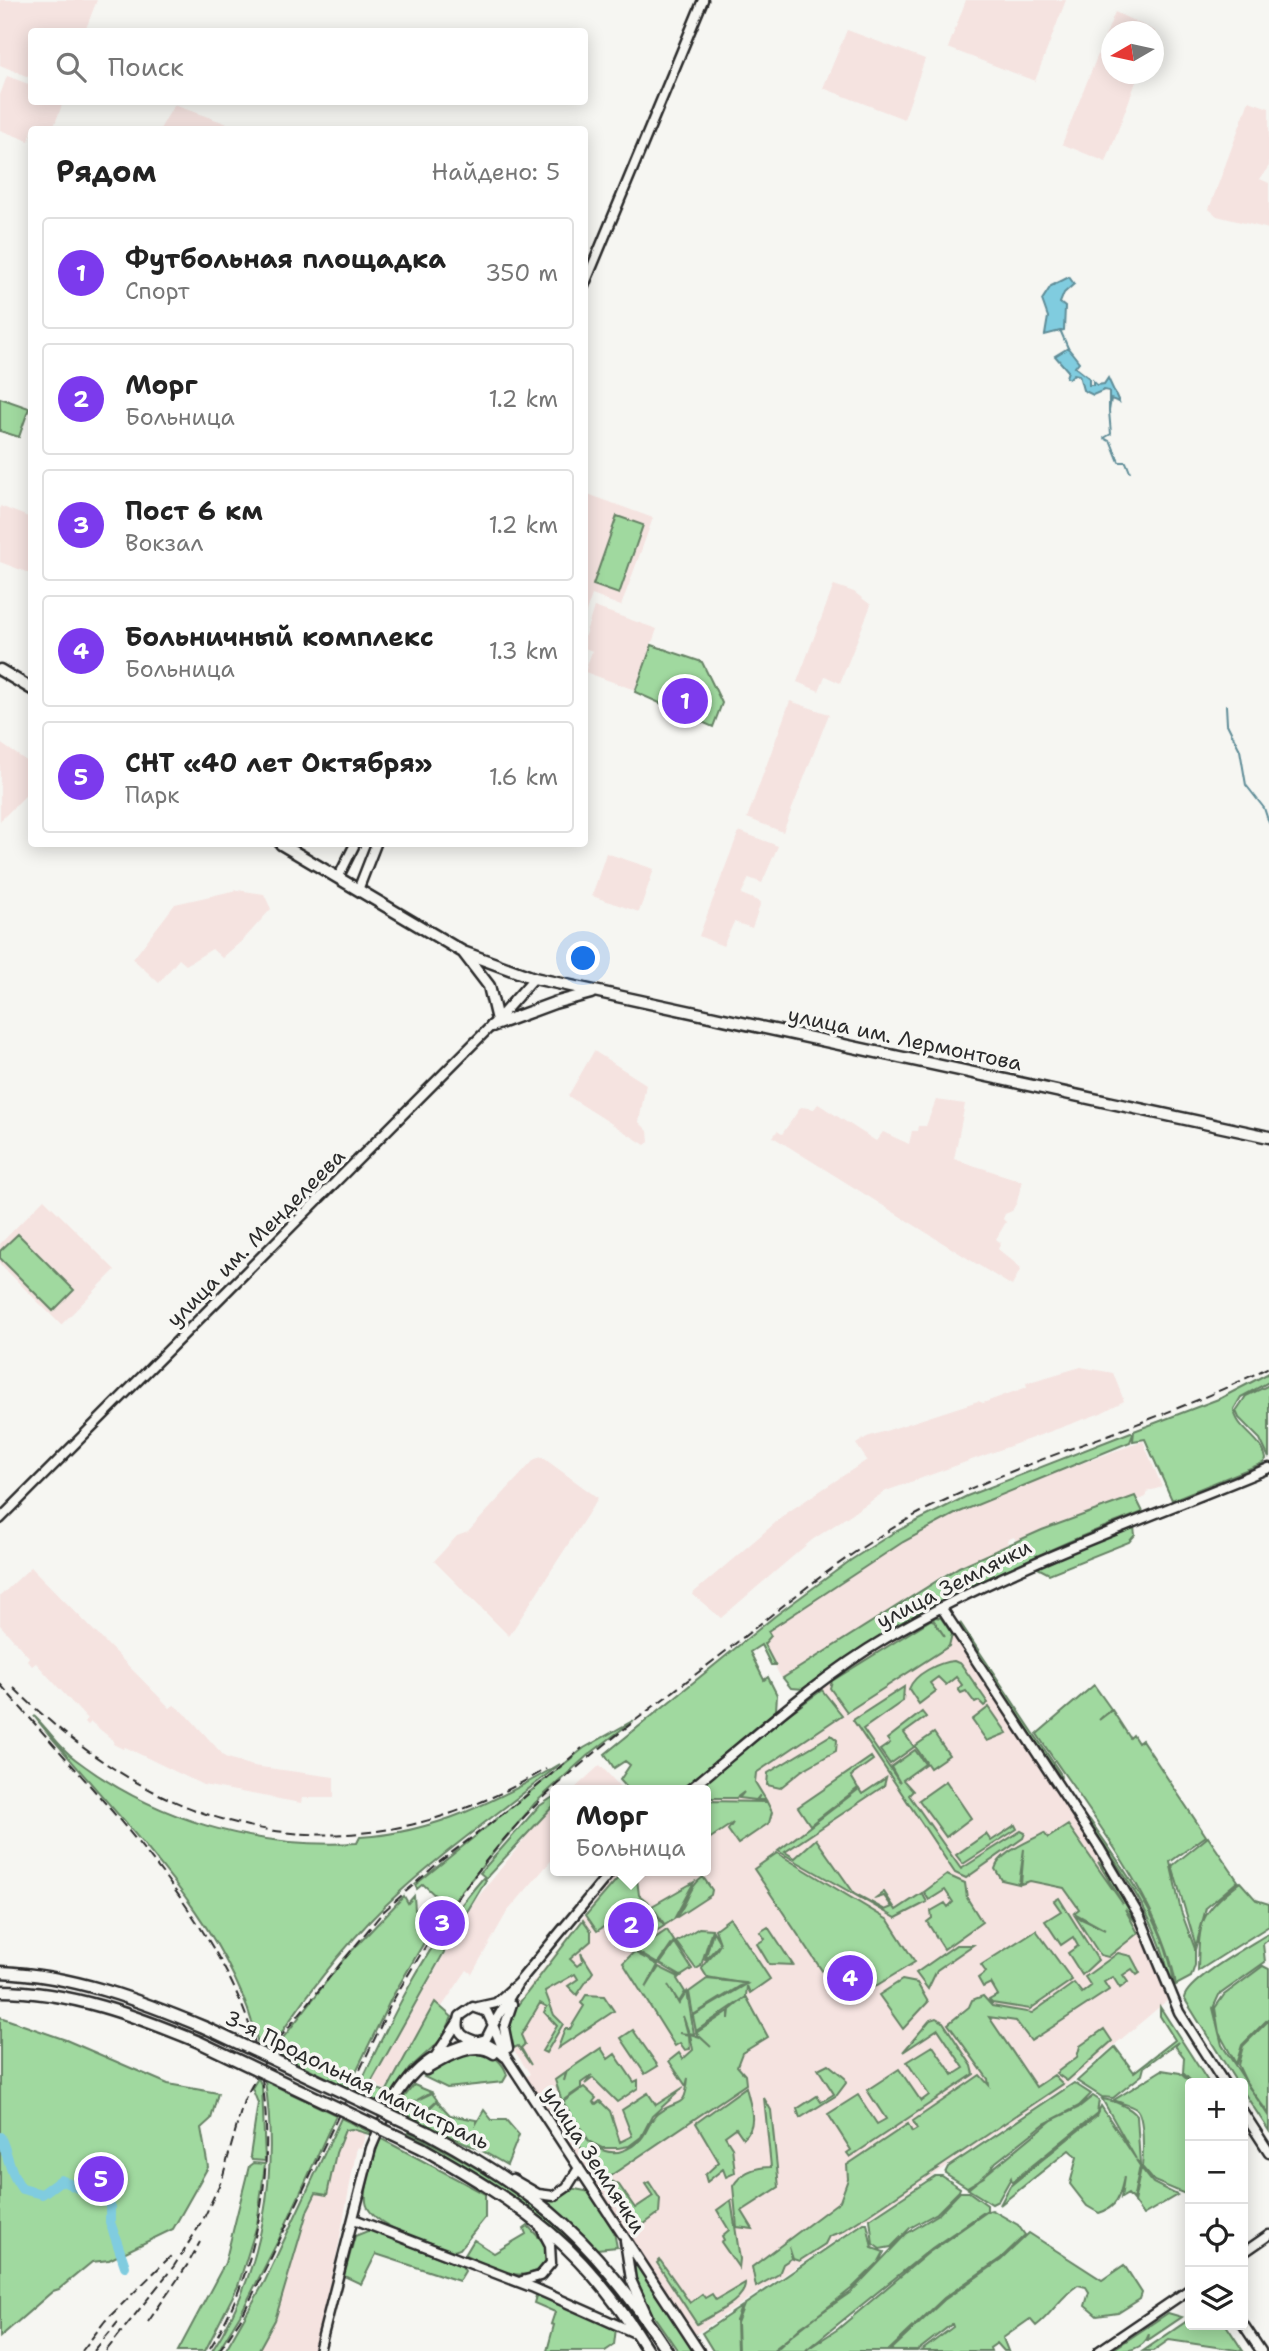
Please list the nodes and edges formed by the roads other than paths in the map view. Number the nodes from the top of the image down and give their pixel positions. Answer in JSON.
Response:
{"nodes":[{"id":1,"x":703,"y":0,"type":"edge"},
{"id":2,"x":588,"y":276,"type":"edge"},
{"id":3,"x":0,"y":670,"type":"edge"},
{"id":4,"x":28,"y":688,"type":"edge"},
{"id":5,"x":286,"y":847,"type":"edge"},
{"id":6,"x":354,"y":847,"type":"edge"},
{"id":7,"x":375,"y":847,"type":"edge"},
{"id":8,"x":338,"y":878,"type":"junction"},
{"id":9,"x":358,"y":890,"type":"junction"},
{"id":10,"x":463,"y":952,"type":"junction"},
{"id":11,"x":534,"y":978,"type":"junction"},
{"id":12,"x":603,"y":992,"type":"junction"},
{"id":13,"x":494,"y":1023,"type":"junction"},
{"id":14,"x":1269,"y":1137,"type":"edge"},
{"id":15,"x":1269,"y":1468,"type":"edge"},
{"id":16,"x":0,"y":1519,"type":"edge"},
{"id":17,"x":941,"y":1607,"type":"junction"},
{"id":18,"x":695,"y":1785,"type":"edge"},
{"id":19,"x":607,"y":1876,"type":"edge"},
{"id":20,"x":537,"y":1959,"type":"junction"},
{"id":21,"x":0,"y":1972,"type":"edge"},
{"id":22,"x":519,"y":1983,"type":"junction"},
{"id":23,"x":0,"y":1991,"type":"edge"},
{"id":24,"x":478,"y":2007,"type":"junction"},
{"id":25,"x":458,"y":2022,"type":"junction"},
{"id":26,"x":493,"y":2025,"type":"junction"},
{"id":27,"x":473,"y":2042,"type":"junction"},
{"id":28,"x":435,"y":2057,"type":"junction"},
{"id":29,"x":506,"y":2057,"type":"junction"},
{"id":30,"x":416,"y":2072,"type":"junction"},
{"id":31,"x":519,"y":2077,"type":"junction"},
{"id":32,"x":1221,"y":2078,"type":"edge"},
{"id":33,"x":1248,"y":2120,"type":"edge"},
{"id":34,"x":1269,"y":2152,"type":"edge"},
{"id":35,"x":490,"y":2166,"type":"junction"},
{"id":36,"x":579,"y":2168,"type":"junction"},
{"id":37,"x":535,"y":2218,"type":"junction"},
{"id":38,"x":354,"y":2219,"type":"junction"},
{"id":39,"x":1269,"y":2235,"type":"edge"},
{"id":40,"x":625,"y":2241,"type":"junction"},
{"id":41,"x":1248,"y":2250,"type":"edge"},
{"id":42,"x":512,"y":2280,"type":"junction"},
{"id":43,"x":1185,"y":2292,"type":"edge"},
{"id":44,"x":1247,"y":2330,"type":"edge"},
{"id":45,"x":319,"y":2351,"type":"edge"},
{"id":46,"x":648,"y":2351,"type":"edge"},
{"id":47,"x":668,"y":2351,"type":"edge"},
{"id":48,"x":699,"y":2351,"type":"edge"},
{"id":49,"x":1099,"y":2351,"type":"edge"},
{"id":50,"x":1261,"y":2351,"type":"edge"}],
"edges":[{"from":1,"to":2,"type":"main road"},
{"from":3,"to":4,"type":"highway"},
{"from":5,"to":8,"type":"highway"},
{"from":6,"to":8,"type":"main road"},
{"from":7,"to":9,"type":"main road"},
{"from":8,"to":9,"type":"highway"},
{"from":9,"to":10,"type":"highway"},
{"from":10,"to":11,"type":"highway","name":"улица им. Лермонтова"},
{"from":10,"to":13,"type":"highway"},
{"from":11,"to":12,"type":"highway","name":"улица им. Лермонтова"},
{"from":11,"to":13,"type":"main road","name":"улица им. Менделеева"},
{"from":12,"to":13,"type":"highway"},
{"from":12,"to":14,"type":"highway","name":"улица им. Лермонтова"},
{"from":13,"to":16,"type":"main road","name":"улица им. Менделеева"},
{"from":15,"to":17,"type":"main road","name":"улица Землячки"},
{"from":17,"to":18,"type":"main road","name":"улица Землячки"},
{"from":17,"to":32,"type":"main road"},
{"from":19,"to":20,"type":"main road"},
{"from":20,"to":22,"type":"main road"},
{"from":20,"to":31,"type":"main road"},
{"from":21,"to":35,"type":"highway","name":"3-я Продольная магистраль","bridge":true},
{"from":22,"to":24,"type":"main road"},
{"from":22,"to":26,"type":"main road"},
{"from":23,"to":37,"type":"highway","name":"3-я Продольная магистраль","bridge":true},
{"from":24,"to":25,"type":"main road"},
{"from":24,"to":26,"type":"main road"},
{"from":25,"to":27,"type":"main road"},
{"from":25,"to":28,"type":"main road"},
{"from":26,"to":27,"type":"main road"},
{"from":26,"to":29,"type":"main road","name":"улица Землячки"},
{"from":27,"to":28,"type":"main road"},
{"from":27,"to":29,"type":"main road"},
{"from":28,"to":30,"type":"main road"},
{"from":29,"to":31,"type":"main road","name":"улица Землячки"},
{"from":30,"to":31,"type":"main road"},
{"from":30,"to":38,"type":"main road"},
{"from":31,"to":36,"type":"main road","name":"улица Землячки"},
{"from":33,"to":34,"type":"main road"},
{"from":35,"to":36,"type":"main road"},
{"from":35,"to":47,"type":"highway","name":"3-я Продольная магистраль"},
{"from":36,"to":40,"type":"main road","name":"улица Землячки"},
{"from":37,"to":42,"type":"main road"},
{"from":37,"to":46,"type":"highway","name":"3-я Продольная магистраль"},
{"from":38,"to":42,"type":"main road"},
{"from":38,"to":45,"type":"main road"},
{"from":39,"to":41,"type":"main road"},
{"from":40,"to":47,"type":"main road"},
{"from":40,"to":48,"type":"main road","name":"улица Землячки"},
{"from":42,"to":46,"type":"main road"},
{"from":43,"to":49,"type":"main road"},
{"from":44,"to":50,"type":"main road"}]}
